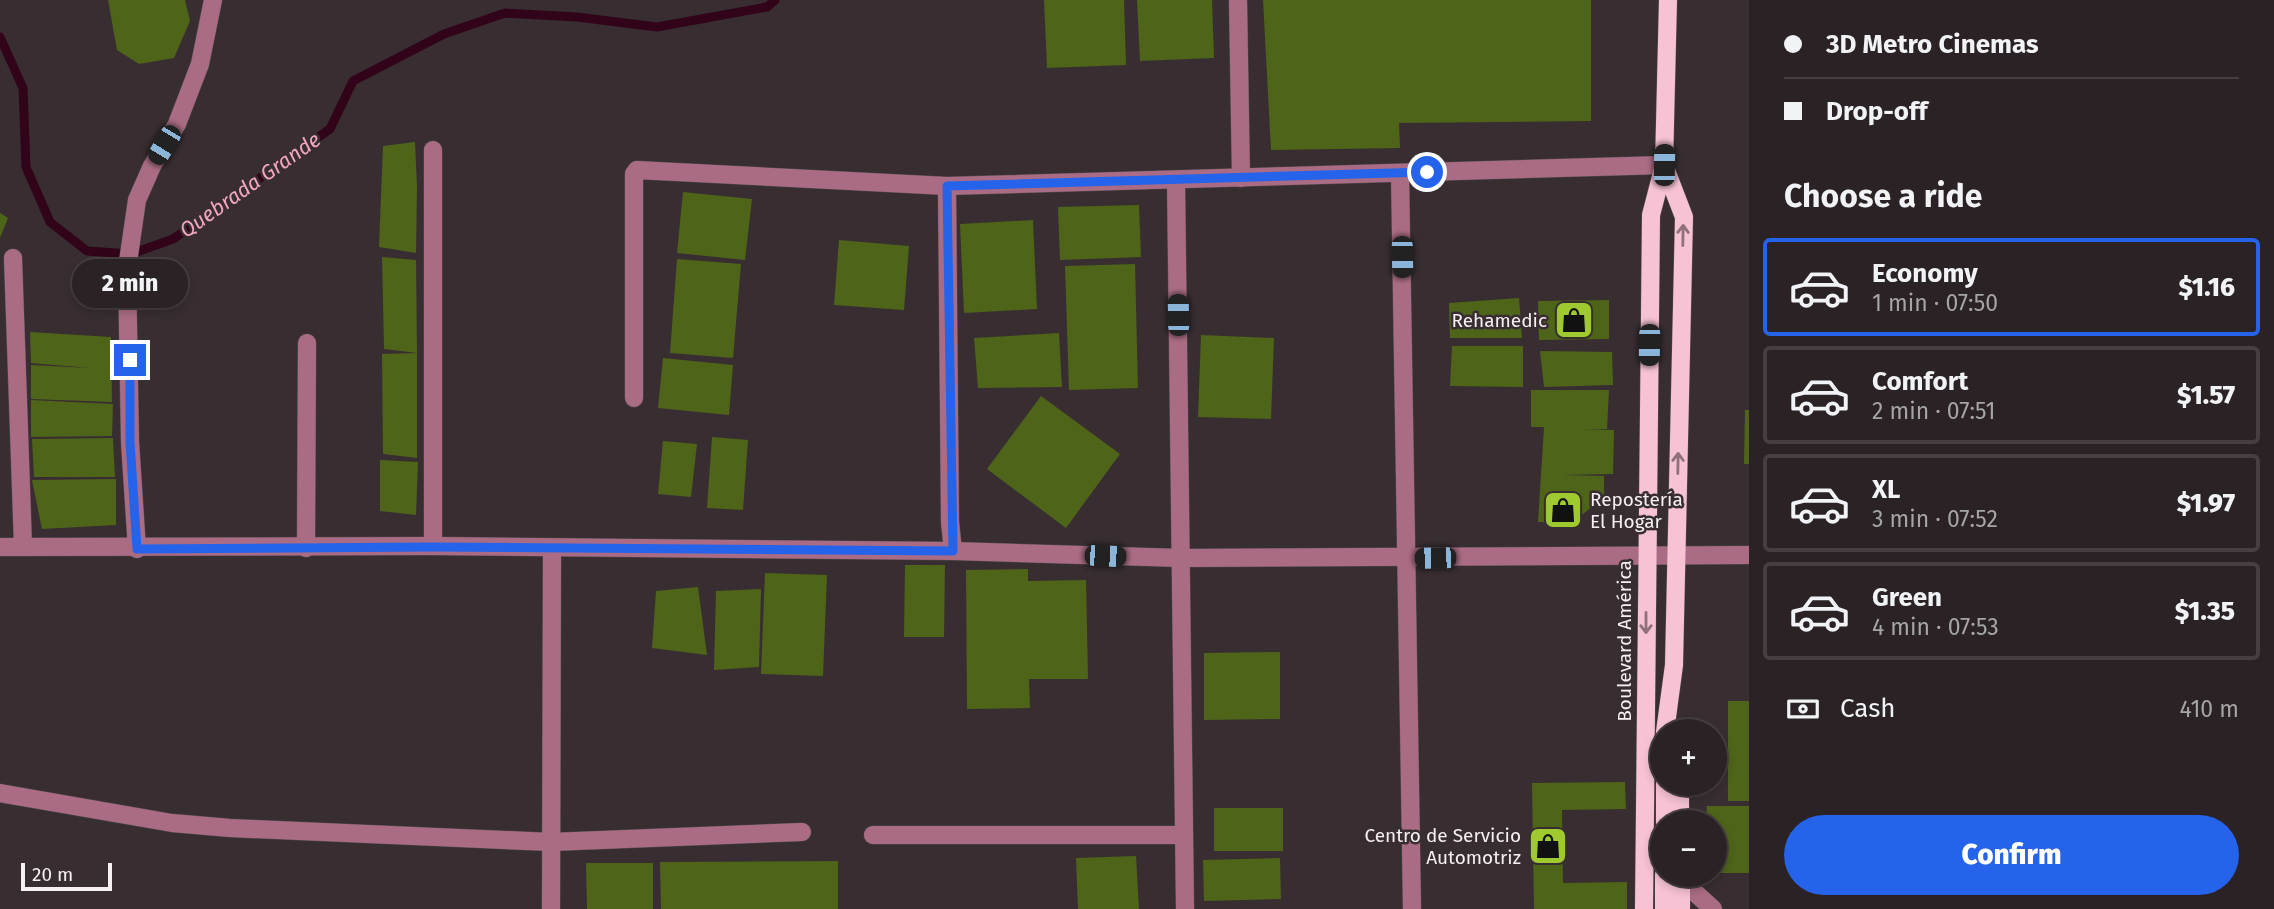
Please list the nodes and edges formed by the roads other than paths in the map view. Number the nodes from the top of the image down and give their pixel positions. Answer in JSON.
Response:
{"nodes":[{"id":1,"x":213,"y":0,"type":"edge"},
{"id":2,"x":1238,"y":0,"type":"edge"},
{"id":3,"x":1668,"y":0,"type":"edge"},
{"id":4,"x":433,"y":150,"type":"dead end"},
{"id":5,"x":1664,"y":165,"type":"junction"},
{"id":6,"x":1400,"y":173,"type":"junction"},
{"id":7,"x":1241,"y":178,"type":"junction"},
{"id":8,"x":1176,"y":180,"type":"junction"},
{"id":9,"x":947,"y":186,"type":"junction"},
{"id":10,"x":13,"y":258,"type":"dead end"},
{"id":11,"x":307,"y":343,"type":"dead end"},
{"id":12,"x":634,"y":398,"type":"dead end"},
{"id":13,"x":23,"y":546,"type":"junction"},
{"id":14,"x":0,"y":547,"type":"edge"},
{"id":15,"x":433,"y":547,"type":"junction"},
{"id":16,"x":306,"y":548,"type":"junction"},
{"id":17,"x":552,"y":548,"type":"junction"},
{"id":18,"x":137,"y":549,"type":"junction"},
{"id":19,"x":953,"y":551,"type":"junction"},
{"id":20,"x":1646,"y":554,"type":"junction"},
{"id":21,"x":1675,"y":555,"type":"junction"},
{"id":22,"x":1749,"y":555,"type":"edge"},
{"id":23,"x":1181,"y":558,"type":"junction"},
{"id":24,"x":1409,"y":559,"type":"junction"},
{"id":25,"x":1674,"y":665,"type":"junction"},
{"id":26,"x":1667,"y":719,"type":"edge"},
{"id":27,"x":1676,"y":719,"type":"edge"},
{"id":28,"x":0,"y":793,"type":"edge"},
{"id":29,"x":802,"y":832,"type":"dead end"},
{"id":30,"x":873,"y":835,"type":"dead end"},
{"id":31,"x":1184,"y":835,"type":"junction"},
{"id":32,"x":551,"y":842,"type":"junction"},
{"id":33,"x":1672,"y":887,"type":"edge"},
{"id":34,"x":1678,"y":887,"type":"edge"},
{"id":35,"x":1688,"y":887,"type":"edge"},
{"id":36,"x":551,"y":909,"type":"edge"},
{"id":37,"x":1185,"y":909,"type":"edge"},
{"id":38,"x":1412,"y":909,"type":"edge"},
{"id":39,"x":1644,"y":909,"type":"edge"},
{"id":40,"x":1664,"y":909,"type":"edge"},
{"id":41,"x":1681,"y":909,"type":"edge"},
{"id":42,"x":1713,"y":909,"type":"edge"}],
"edges":[{"from":1,"to":18,"type":"street"},
{"from":2,"to":7,"type":"street"},
{"from":3,"to":5,"type":"main road","name":"Boulevard América"},
{"from":4,"to":15,"type":"street"},
{"from":5,"to":6,"type":"street"},
{"from":5,"to":20,"type":"main road","name":"Boulevard América"},
{"from":21,"to":5,"type":"main road","name":"Boulevard América","one_way":true},
{"from":6,"to":7,"type":"street"},
{"from":6,"to":24,"type":"street"},
{"from":7,"to":8,"type":"street"},
{"from":8,"to":9,"type":"street"},
{"from":8,"to":23,"type":"street"},
{"from":9,"to":12,"type":"street"},
{"from":9,"to":19,"type":"street"},
{"from":10,"to":13,"type":"street"},
{"from":11,"to":16,"type":"street"},
{"from":13,"to":14,"type":"street"},
{"from":13,"to":18,"type":"street"},
{"from":15,"to":16,"type":"street"},
{"from":15,"to":17,"type":"street"},
{"from":16,"to":18,"type":"street"},
{"from":17,"to":19,"type":"street"},
{"from":17,"to":32,"type":"street"},
{"from":19,"to":23,"type":"street"},
{"from":20,"to":21,"type":"street"},
{"from":20,"to":24,"type":"street"},
{"from":20,"to":39,"type":"main road","name":"Boulevard América","one_way":true},
{"from":21,"to":22,"type":"street"},
{"from":21,"to":25,"type":"main road","name":"Boulevard América"},
{"from":23,"to":24,"type":"street"},
{"from":23,"to":31,"type":"street"},
{"from":24,"to":38,"type":"street"},
{"from":25,"to":26,"type":"main road","name":"Boulevard América"},
{"from":25,"to":27,"type":"main road"},
{"from":28,"to":32,"type":"street"},
{"from":29,"to":32,"type":"street"},
{"from":30,"to":31,"type":"street"},
{"from":31,"to":37,"type":"street"},
{"from":32,"to":36,"type":"street"},
{"from":33,"to":40,"type":"main road"},
{"from":34,"to":41,"type":"main road"},
{"from":35,"to":42,"type":"street"}]}
